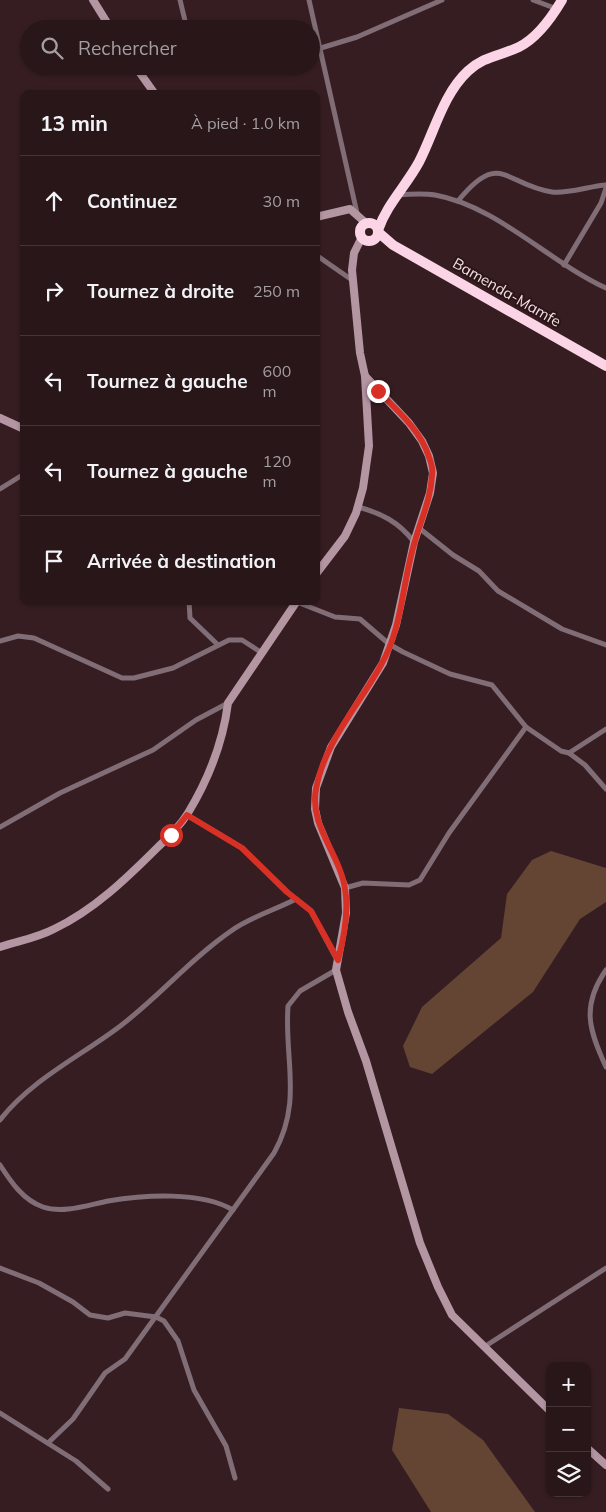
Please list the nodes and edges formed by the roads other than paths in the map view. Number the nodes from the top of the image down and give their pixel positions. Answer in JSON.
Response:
{"nodes":[{"id":1,"x":93,"y":0,"type":"edge"},
{"id":2,"x":180,"y":0,"type":"edge"},
{"id":3,"x":309,"y":0,"type":"edge"},
{"id":4,"x":442,"y":0,"type":"edge"},
{"id":5,"x":533,"y":0,"type":"edge"},
{"id":6,"x":560,"y":4,"type":"edge"},
{"id":7,"x":105,"y":20,"type":"edge"},
{"id":8,"x":185,"y":20,"type":"edge"},
{"id":9,"x":313,"y":20,"type":"edge"},
{"id":10,"x":320,"y":49,"type":"joint"},
{"id":11,"x":141,"y":75,"type":"edge"},
{"id":12,"x":152,"y":90,"type":"edge"},
{"id":13,"x":606,"y":184,"type":"edge"},
{"id":14,"x":606,"y":188,"type":"edge"},
{"id":15,"x":396,"y":195,"type":"junction"},
{"id":16,"x":458,"y":201,"type":"junction"},
{"id":17,"x":357,"y":213,"type":"junction"},
{"id":18,"x":320,"y":216,"type":"edge"},
{"id":19,"x":371,"y":231,"type":"junction"},
{"id":20,"x":320,"y":258,"type":"edge"},
{"id":21,"x":564,"y":265,"type":"junction"},
{"id":22,"x":352,"y":280,"type":"junction"},
{"id":23,"x":606,"y":288,"type":"edge"},
{"id":24,"x":606,"y":366,"type":"edge"},
{"id":25,"x":365,"y":376,"type":"junction"},
{"id":26,"x":0,"y":418,"type":"edge"},
{"id":27,"x":20,"y":427,"type":"edge"},
{"id":28,"x":20,"y":476,"type":"edge"},
{"id":29,"x":0,"y":489,"type":"edge"},
{"id":30,"x":358,"y":507,"type":"junction"},
{"id":31,"x":420,"y":528,"type":"junction"},
{"id":32,"x":414,"y":542,"type":"junction"},
{"id":33,"x":320,"y":569,"type":"edge"},
{"id":34,"x":189,"y":605,"type":"edge"},
{"id":35,"x":295,"y":605,"type":"edge"},
{"id":36,"x":305,"y":605,"type":"edge"},
{"id":37,"x":0,"y":641,"type":"edge"},
{"id":38,"x":216,"y":644,"type":"junction"},
{"id":39,"x":389,"y":644,"type":"junction"},
{"id":40,"x":606,"y":645,"type":"edge"},
{"id":41,"x":262,"y":653,"type":"junction"},
{"id":42,"x":228,"y":703,"type":"junction"},
{"id":43,"x":526,"y":727,"type":"junction"},
{"id":44,"x":606,"y":729,"type":"edge"},
{"id":45,"x":569,"y":753,"type":"junction"},
{"id":46,"x":606,"y":789,"type":"edge"},
{"id":47,"x":187,"y":815,"type":"junction"},
{"id":48,"x":0,"y":827,"type":"edge"},
{"id":49,"x":345,"y":888,"type":"junction"},
{"id":50,"x":296,"y":899,"type":"junction"},
{"id":51,"x":0,"y":947,"type":"edge"},
{"id":52,"x":338,"y":960,"type":"junction"},
{"id":53,"x":336,"y":970,"type":"junction"},
{"id":54,"x":606,"y":970,"type":"edge"},
{"id":55,"x":606,"y":1067,"type":"edge"},
{"id":56,"x":0,"y":1120,"type":"edge"},
{"id":57,"x":0,"y":1165,"type":"edge"},
{"id":58,"x":233,"y":1210,"type":"junction"},
{"id":59,"x":0,"y":1268,"type":"edge"},
{"id":60,"x":606,"y":1268,"type":"edge"},
{"id":61,"x":156,"y":1317,"type":"junction"},
{"id":62,"x":484,"y":1347,"type":"junction"},
{"id":63,"x":546,"y":1407,"type":"edge"},
{"id":64,"x":0,"y":1413,"type":"edge"},
{"id":65,"x":48,"y":1442,"type":"junction"},
{"id":66,"x":591,"y":1452,"type":"edge"},
{"id":67,"x":606,"y":1465,"type":"edge"},
{"id":68,"x":235,"y":1478,"type":"dead end"},
{"id":69,"x":108,"y":1489,"type":"dead end"}],
"edges":[{"from":1,"to":7,"type":"street"},
{"from":2,"to":8,"type":"street"},
{"from":3,"to":9,"type":"street"},
{"from":4,"to":10,"type":"street"},
{"from":5,"to":6,"type":"street"},
{"from":6,"to":15,"type":"highway"},
{"from":10,"to":17,"type":"street"},
{"from":11,"to":12,"type":"street"},
{"from":13,"to":16,"type":"street"},
{"from":14,"to":21,"type":"street"},
{"from":15,"to":16,"type":"street"},
{"from":15,"to":19,"type":"highway"},
{"from":16,"to":21,"type":"street"},
{"from":17,"to":18,"type":"street"},
{"from":17,"to":19,"type":"street"},
{"from":19,"to":22,"type":"street"},
{"from":19,"to":24,"type":"highway","name":"Bamenda-Mamfe"},
{"from":20,"to":22,"type":"street"},
{"from":21,"to":23,"type":"street"},
{"from":22,"to":25,"type":"street"},
{"from":25,"to":30,"type":"street"},
{"from":25,"to":31,"type":"street"},
{"from":26,"to":27,"type":"street"},
{"from":28,"to":29,"type":"street"},
{"from":30,"to":32,"type":"street"},
{"from":30,"to":33,"type":"street"},
{"from":31,"to":32,"type":"street"},
{"from":31,"to":40,"type":"street"},
{"from":32,"to":39,"type":"street"},
{"from":34,"to":38,"type":"street"},
{"from":35,"to":41,"type":"street"},
{"from":36,"to":39,"type":"street"},
{"from":37,"to":38,"type":"street"},
{"from":38,"to":41,"type":"street"},
{"from":39,"to":43,"type":"street"},
{"from":39,"to":49,"type":"street"},
{"from":41,"to":42,"type":"street"},
{"from":42,"to":47,"type":"street"},
{"from":42,"to":48,"type":"street"},
{"from":43,"to":45,"type":"street"},
{"from":43,"to":49,"type":"street"},
{"from":44,"to":45,"type":"street"},
{"from":45,"to":46,"type":"street"},
{"from":47,"to":50,"type":"street"},
{"from":47,"to":51,"type":"street"},
{"from":49,"to":52,"type":"street"},
{"from":50,"to":52,"type":"street"},
{"from":50,"to":56,"type":"street"},
{"from":52,"to":53,"type":"street"},
{"from":53,"to":58,"type":"street"},
{"from":53,"to":62,"type":"street"},
{"from":54,"to":55,"type":"street"},
{"from":57,"to":58,"type":"street"},
{"from":58,"to":61,"type":"street"},
{"from":59,"to":61,"type":"street"},
{"from":60,"to":62,"type":"street"},
{"from":61,"to":65,"type":"street"},
{"from":61,"to":68,"type":"street"},
{"from":62,"to":63,"type":"street"},
{"from":64,"to":65,"type":"street"},
{"from":65,"to":69,"type":"street"},
{"from":66,"to":67,"type":"street"}]}
